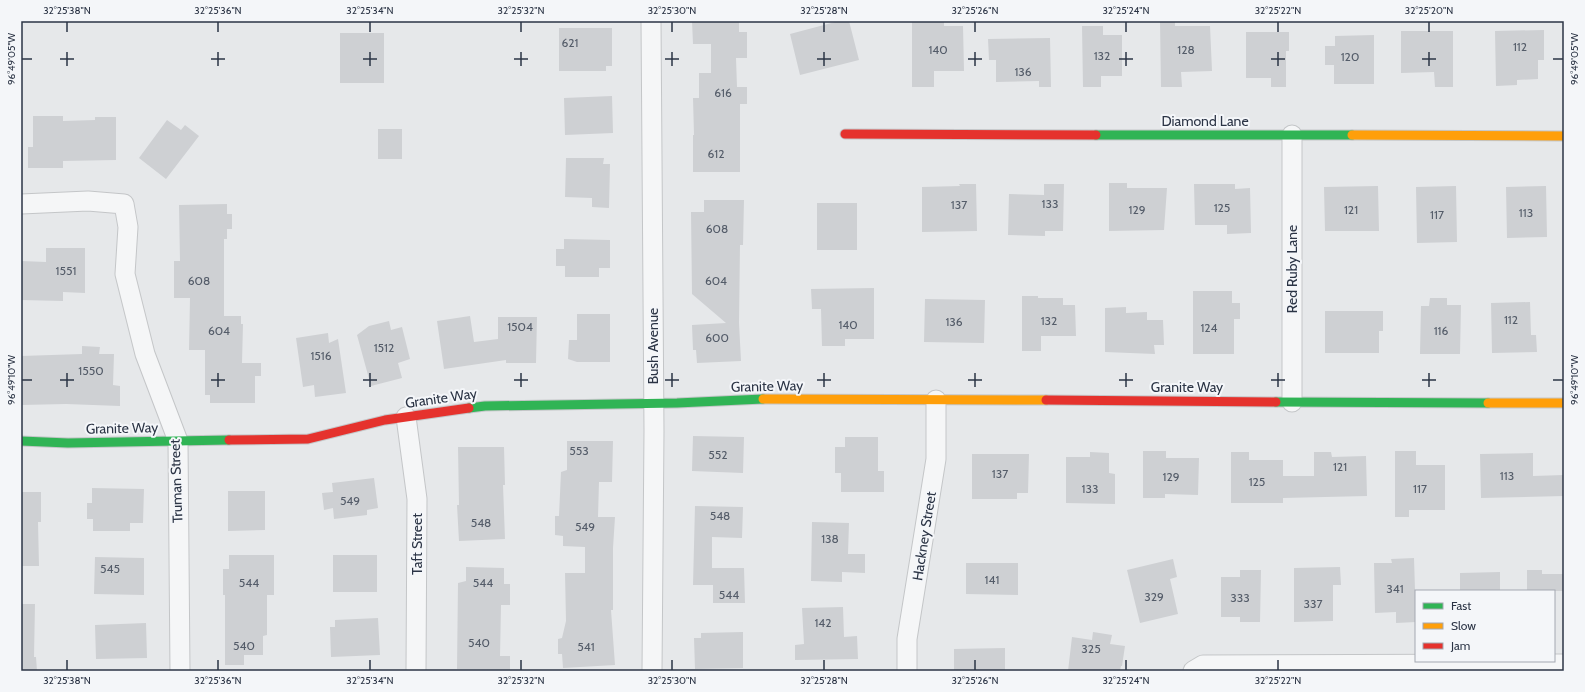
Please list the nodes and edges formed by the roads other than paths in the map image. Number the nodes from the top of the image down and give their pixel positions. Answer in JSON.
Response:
{"nodes":[{"id":1,"x":651,"y":21,"type":"edge"},
{"id":2,"x":845,"y":134,"type":"dead end"},
{"id":3,"x":1292,"y":136,"type":"junction"},
{"id":4,"x":1564,"y":136,"type":"edge"},
{"id":5,"x":21,"y":204,"type":"edge"},
{"id":6,"x":936,"y":400,"type":"junction"},
{"id":7,"x":1292,"y":402,"type":"junction"},
{"id":8,"x":654,"y":403,"type":"junction"},
{"id":9,"x":1564,"y":403,"type":"edge"},
{"id":10,"x":406,"y":417,"type":"junction"},
{"id":11,"x":21,"y":441,"type":"edge"},
{"id":12,"x":178,"y":441,"type":"junction"},
{"id":13,"x":1564,"y":664,"type":"edge"},
{"id":14,"x":1444,"y":667,"type":"edge"},
{"id":15,"x":180,"y":671,"type":"edge"},
{"id":16,"x":416,"y":671,"type":"edge"},
{"id":17,"x":652,"y":671,"type":"edge"},
{"id":18,"x":907,"y":671,"type":"edge"},
{"id":19,"x":1194,"y":671,"type":"edge"}],
"edges":[{"from":1,"to":8,"type":"street","name":"Bush Avenue"},
{"from":2,"to":3,"type":"street","name":"Diamond Lane"},
{"from":3,"to":4,"type":"street","name":"Diamond Lane"},
{"from":3,"to":7,"type":"street","name":"Red Ruby Lane"},
{"from":5,"to":12,"type":"street","name":"Truman Street"},
{"from":6,"to":7,"type":"street","name":"Granite Way"},
{"from":6,"to":8,"type":"street","name":"Granite Way"},
{"from":6,"to":18,"type":"street","name":"Hackney Street"},
{"from":7,"to":9,"type":"street","name":"Granite Way"},
{"from":8,"to":10,"type":"street","name":"Granite Way"},
{"from":8,"to":17,"type":"street","name":"Bush Avenue"},
{"from":10,"to":12,"type":"street","name":"Granite Way"},
{"from":10,"to":16,"type":"street","name":"Taft Street"},
{"from":11,"to":12,"type":"street","name":"Granite Way"},
{"from":12,"to":15,"type":"street","name":"Truman Street"},
{"from":13,"to":14,"type":"street"},
{"from":14,"to":19,"type":"street"}]}
